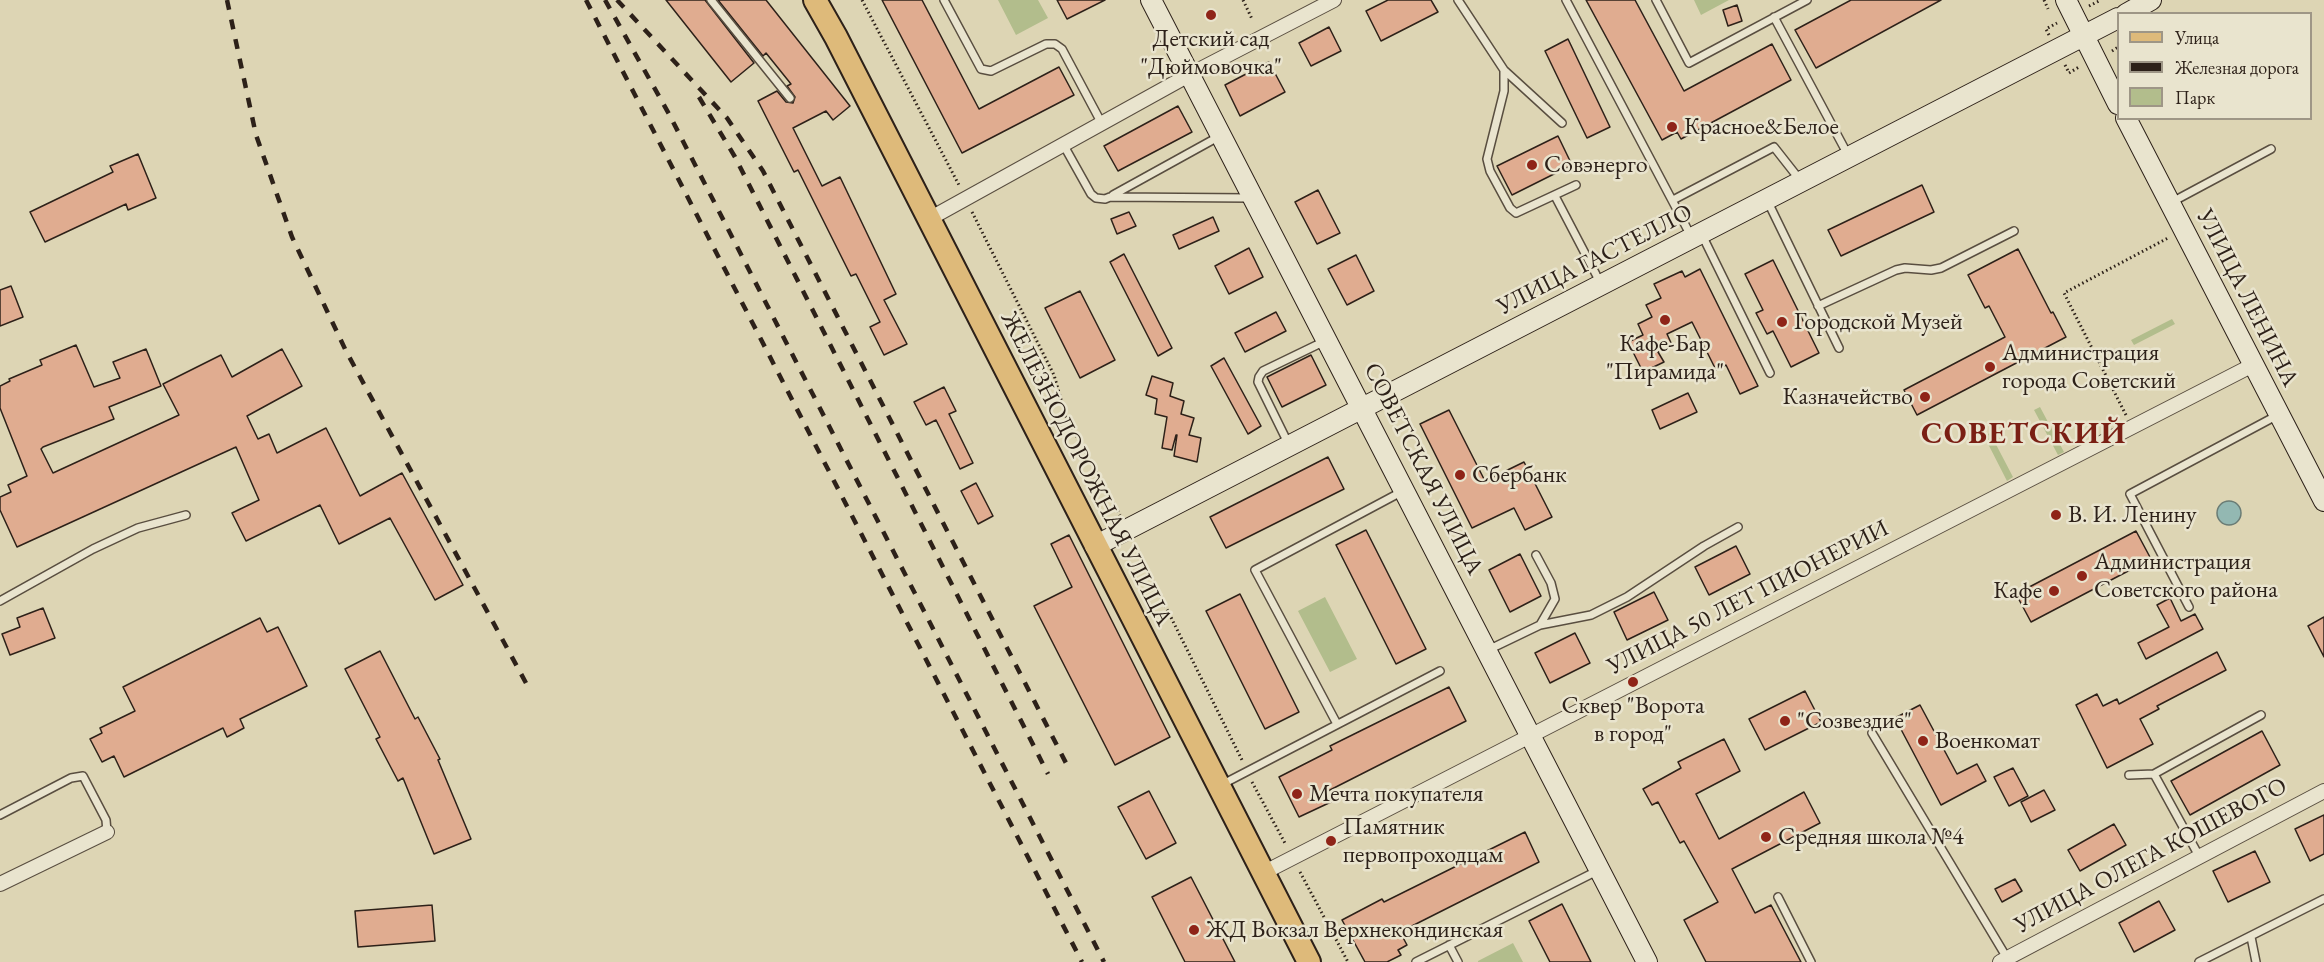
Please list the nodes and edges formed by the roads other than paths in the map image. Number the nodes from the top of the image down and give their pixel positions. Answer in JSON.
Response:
{"nodes":[{"id":1,"x":711,"y":0,"type":"edge"},
{"id":2,"x":815,"y":0,"type":"edge"},
{"id":3,"x":944,"y":0,"type":"edge"},
{"id":4,"x":1151,"y":0,"type":"edge"},
{"id":5,"x":1334,"y":0,"type":"edge"},
{"id":6,"x":1458,"y":0,"type":"edge"},
{"id":7,"x":1566,"y":0,"type":"edge"},
{"id":8,"x":1656,"y":0,"type":"edge"},
{"id":9,"x":1806,"y":0,"type":"edge"},
{"id":10,"x":2066,"y":0,"type":"edge"},
{"id":11,"x":2151,"y":0,"type":"edge"},
{"id":12,"x":2130,"y":12,"type":"edge"},
{"id":13,"x":1774,"y":17,"type":"junction"},
{"id":14,"x":2117,"y":19,"type":"edge"},
{"id":15,"x":2084,"y":36,"type":"junction"},
{"id":16,"x":1504,"y":70,"type":"junction"},
{"id":17,"x":1188,"y":75,"type":"junction"},
{"id":18,"x":790,"y":98,"type":"dead end"},
{"id":19,"x":2117,"y":102,"type":"edge"},
{"id":20,"x":2127,"y":120,"type":"edge"},
{"id":21,"x":1101,"y":122,"type":"junction"},
{"id":22,"x":1562,"y":123,"type":"dead end"},
{"id":23,"x":1221,"y":135,"type":"junction"},
{"id":24,"x":1063,"y":144,"type":"junction"},
{"id":25,"x":2271,"y":149,"type":"dead end"},
{"id":26,"x":1850,"y":158,"type":"junction"},
{"id":27,"x":1802,"y":183,"type":"junction"},
{"id":28,"x":1576,"y":186,"type":"dead end"},
{"id":29,"x":1555,"y":196,"type":"junction"},
{"id":30,"x":1110,"y":197,"type":"junction"},
{"id":31,"x":1252,"y":198,"type":"junction"},
{"id":32,"x":1673,"y":200,"type":"junction"},
{"id":33,"x":1767,"y":200,"type":"junction"},
{"id":34,"x":2170,"y":204,"type":"junction"},
{"id":35,"x":929,"y":219,"type":"junction"},
{"id":36,"x":2014,"y":231,"type":"dead end"},
{"id":37,"x":1697,"y":236,"type":"junction"},
{"id":38,"x":1602,"y":285,"type":"junction"},
{"id":39,"x":1818,"y":306,"type":"junction"},
{"id":40,"x":1327,"y":339,"type":"junction"},
{"id":41,"x":1839,"y":348,"type":"dead end"},
{"id":42,"x":2253,"y":365,"type":"junction"},
{"id":43,"x":1770,"y":373,"type":"dead end"},
{"id":44,"x":1362,"y":408,"type":"junction"},
{"id":45,"x":2278,"y":414,"type":"junction"},
{"id":46,"x":1289,"y":446,"type":"junction"},
{"id":47,"x":1405,"y":490,"type":"junction"},
{"id":48,"x":2324,"y":501,"type":"edge"},
{"id":49,"x":186,"y":515,"type":"dead end"},
{"id":50,"x":1738,"y":527,"type":"dead end"},
{"id":51,"x":1095,"y":546,"type":"junction"},
{"id":52,"x":1536,"y":555,"type":"dead end"},
{"id":53,"x":0,"y":601,"type":"edge"},
{"id":54,"x":2189,"y":607,"type":"dead end"},
{"id":55,"x":1540,"y":625,"type":"junction"},
{"id":56,"x":1488,"y":650,"type":"junction"},
{"id":57,"x":1440,"y":671,"type":"dead end"},
{"id":58,"x":2261,"y":716,"type":"dead end"},
{"id":59,"x":1337,"y":724,"type":"junction"},
{"id":60,"x":1872,"y":733,"type":"dead end"},
{"id":61,"x":1530,"y":735,"type":"junction"},
{"id":62,"x":2154,"y":774,"type":"junction"},
{"id":63,"x":2129,"y":775,"type":"dead end"},
{"id":64,"x":1219,"y":786,"type":"junction"},
{"id":65,"x":2324,"y":790,"type":"edge"},
{"id":66,"x":0,"y":814,"type":"edge"},
{"id":67,"x":107,"y":832,"type":"joint"},
{"id":68,"x":2199,"y":856,"type":"junction"},
{"id":69,"x":1600,"y":870,"type":"junction"},
{"id":70,"x":1263,"y":873,"type":"junction"},
{"id":71,"x":0,"y":884,"type":"edge"},
{"id":72,"x":1778,"y":897,"type":"dead end"},
{"id":73,"x":2324,"y":899,"type":"edge"},
{"id":74,"x":2251,"y":937,"type":"junction"},
{"id":75,"x":1449,"y":945,"type":"junction"},
{"id":76,"x":2003,"y":960,"type":"edge"},
{"id":77,"x":1309,"y":962,"type":"edge"},
{"id":78,"x":1416,"y":962,"type":"edge"},
{"id":79,"x":1458,"y":962,"type":"edge"},
{"id":80,"x":1647,"y":962,"type":"edge"},
{"id":81,"x":1811,"y":962,"type":"edge"},
{"id":82,"x":2199,"y":962,"type":"edge"},
{"id":83,"x":2256,"y":962,"type":"edge"}],
"edges":[{"from":1,"to":18,"type":"lane"},
{"from":2,"to":35,"type":"main road","name":"ЖЕЛЕЗНОДОРОЖНАЯ УЛИЦА"},
{"from":3,"to":21,"type":"lane"},
{"from":4,"to":17,"type":"main road","name":"СОВЕТСКАЯ УЛИЦА"},
{"from":5,"to":17,"type":"street"},
{"from":6,"to":16,"type":"lane"},
{"from":7,"to":32,"type":"lane"},
{"from":8,"to":13,"type":"lane"},
{"from":9,"to":13,"type":"lane"},
{"from":10,"to":15,"type":"main road"},
{"from":11,"to":12,"type":"main road"},
{"from":13,"to":26,"type":"lane"},
{"from":14,"to":15,"type":"main road","name":"УЛИЦА ГАСТЕЛЛО"},
{"from":15,"to":19,"type":"main road"},
{"from":15,"to":26,"type":"main road","name":"УЛИЦА ГАСТЕЛЛО"},
{"from":16,"to":22,"type":"lane"},
{"from":16,"to":29,"type":"lane"},
{"from":17,"to":21,"type":"street"},
{"from":17,"to":23,"type":"main road","name":"СОВЕТСКАЯ УЛИЦА"},
{"from":20,"to":34,"type":"main road","name":"УЛИЦА ЛЕНИНА"},
{"from":21,"to":24,"type":"street"},
{"from":23,"to":30,"type":"lane"},
{"from":23,"to":31,"type":"main road","name":"СОВЕТСКАЯ УЛИЦА"},
{"from":24,"to":30,"type":"lane"},
{"from":24,"to":35,"type":"street"},
{"from":25,"to":34,"type":"lane"},
{"from":26,"to":27,"type":"main road","name":"УЛИЦА ГАСТЕЛЛО"},
{"from":27,"to":32,"type":"lane"},
{"from":27,"to":33,"type":"main road","name":"УЛИЦА ГАСТЕЛЛО"},
{"from":28,"to":29,"type":"lane"},
{"from":29,"to":38,"type":"lane"},
{"from":30,"to":31,"type":"lane"},
{"from":31,"to":40,"type":"main road","name":"СОВЕТСКАЯ УЛИЦА"},
{"from":32,"to":37,"type":"lane"},
{"from":33,"to":37,"type":"main road","name":"УЛИЦА ГАСТЕЛЛО"},
{"from":33,"to":39,"type":"lane"},
{"from":34,"to":42,"type":"main road","name":"УЛИЦА ЛЕНИНА"},
{"from":35,"to":51,"type":"main road","name":"ЖЕЛЕЗНОДОРОЖНАЯ УЛИЦА"},
{"from":36,"to":39,"type":"lane"},
{"from":37,"to":38,"type":"main road","name":"УЛИЦА ГАСТЕЛЛО"},
{"from":37,"to":43,"type":"lane"},
{"from":38,"to":44,"type":"main road","name":"УЛИЦА ГАСТЕЛЛО"},
{"from":39,"to":41,"type":"lane"},
{"from":40,"to":44,"type":"main road","name":"СОВЕТСКАЯ УЛИЦА"},
{"from":40,"to":46,"type":"lane"},
{"from":42,"to":45,"type":"main road","name":"УЛИЦА ЛЕНИНА"},
{"from":42,"to":61,"type":"street","name":"УЛИЦА 50 ЛЕТ ПИОНЕРИИ"},
{"from":44,"to":46,"type":"main road","name":"УЛИЦА ГАСТЕЛЛО"},
{"from":44,"to":47,"type":"main road","name":"СОВЕТСКАЯ УЛИЦА"},
{"from":45,"to":48,"type":"main road","name":"УЛИЦА ЛЕНИНА"},
{"from":45,"to":54,"type":"lane"},
{"from":46,"to":51,"type":"main road","name":"УЛИЦА ГАСТЕЛЛО"},
{"from":47,"to":56,"type":"main road","name":"СОВЕТСКАЯ УЛИЦА"},
{"from":47,"to":59,"type":"lane"},
{"from":49,"to":53,"type":"lane"},
{"from":50,"to":55,"type":"lane"},
{"from":51,"to":64,"type":"main road","name":"ЖЕЛЕЗНОДОРОЖНАЯ УЛИЦА"},
{"from":52,"to":55,"type":"lane"},
{"from":55,"to":56,"type":"lane"},
{"from":56,"to":61,"type":"main road","name":"СОВЕТСКАЯ УЛИЦА"},
{"from":57,"to":59,"type":"lane"},
{"from":58,"to":62,"type":"lane"},
{"from":59,"to":64,"type":"lane"},
{"from":60,"to":76,"type":"lane"},
{"from":61,"to":69,"type":"main road","name":"СОВЕТСКАЯ УЛИЦА"},
{"from":61,"to":70,"type":"street","name":"УЛИЦА 50 ЛЕТ ПИОНЕРИИ"},
{"from":62,"to":63,"type":"lane"},
{"from":62,"to":68,"type":"lane"},
{"from":64,"to":70,"type":"main road","name":"ЖЕЛЕЗНОДОРОЖНАЯ УЛИЦА"},
{"from":65,"to":68,"type":"street","name":"УЛИЦА ОЛЕГА КОШЕВОГО"},
{"from":66,"to":67,"type":"lane"},
{"from":67,"to":71,"type":"street"},
{"from":68,"to":76,"type":"street","name":"УЛИЦА ОЛЕГА КОШЕВОГО"},
{"from":69,"to":75,"type":"lane"},
{"from":69,"to":80,"type":"main road","name":"СОВЕТСКАЯ УЛИЦА"},
{"from":70,"to":77,"type":"main road","name":"ЖЕЛЕЗНОДОРОЖНАЯ УЛИЦА"},
{"from":72,"to":81,"type":"lane"},
{"from":73,"to":74,"type":"lane"},
{"from":74,"to":82,"type":"lane"},
{"from":74,"to":83,"type":"lane"},
{"from":75,"to":78,"type":"lane"},
{"from":75,"to":79,"type":"lane"}]}
